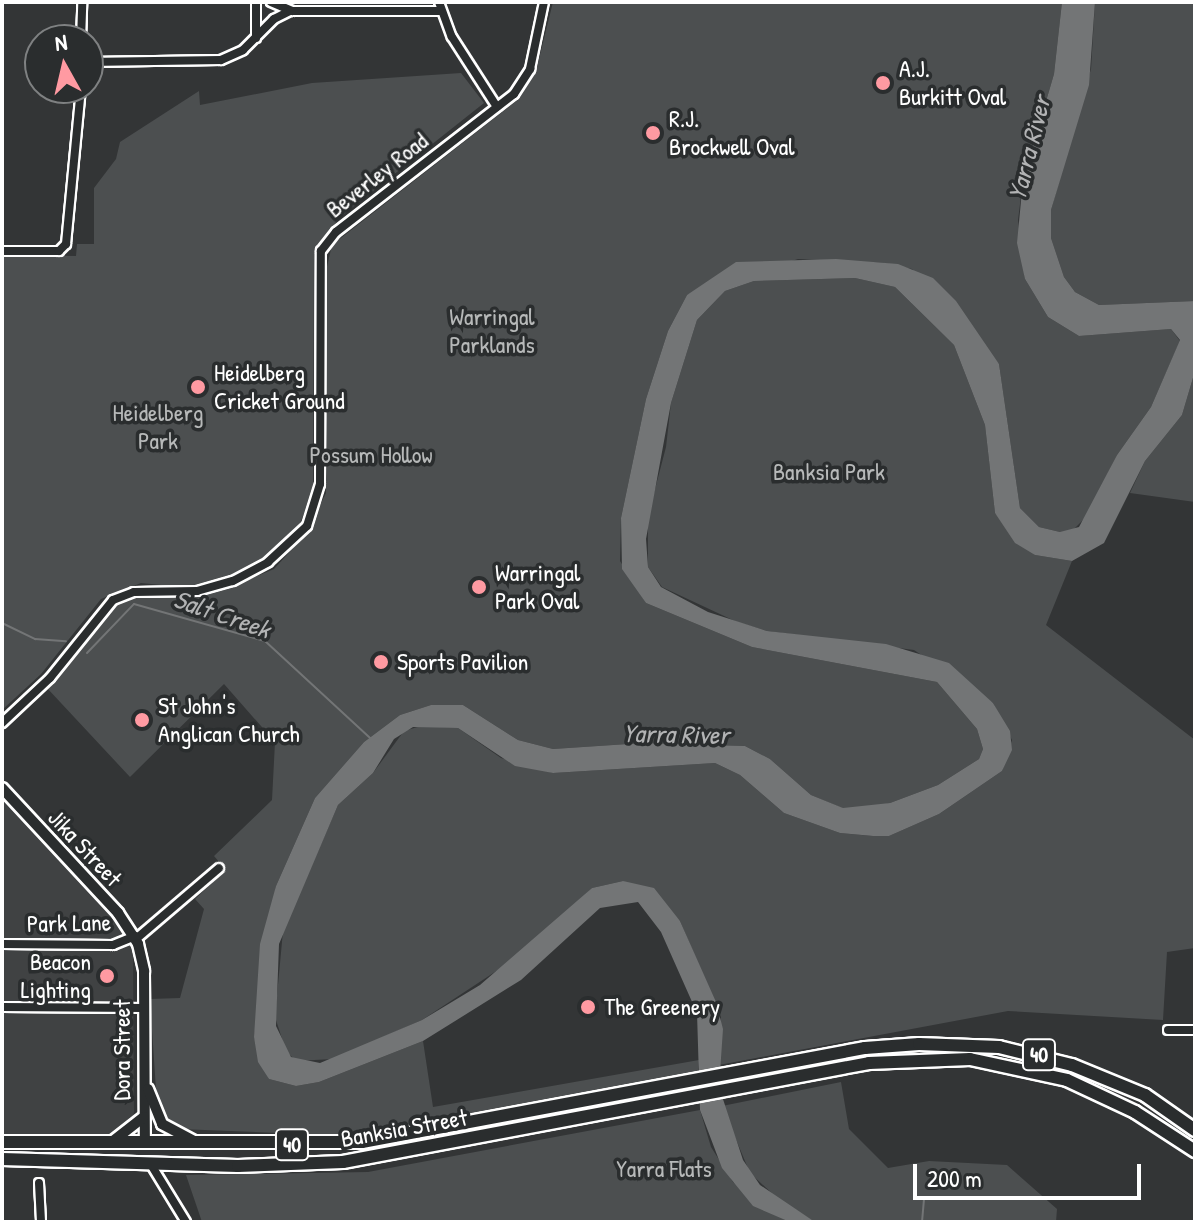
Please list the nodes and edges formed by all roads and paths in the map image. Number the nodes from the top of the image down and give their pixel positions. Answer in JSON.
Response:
{"nodes":[{"id":1,"x":82,"y":2,"type":"edge"},
{"id":2,"x":256,"y":2,"type":"edge"},
{"id":3,"x":271,"y":2,"type":"edge"},
{"id":4,"x":544,"y":2,"type":"edge"},
{"id":5,"x":440,"y":6,"type":"edge"},
{"id":6,"x":292,"y":11,"type":"junction"},
{"id":7,"x":81,"y":24,"type":"edge"},
{"id":8,"x":256,"y":39,"type":"junction"},
{"id":9,"x":104,"y":62,"type":"edge"},
{"id":10,"x":79,"y":104,"type":"edge"},
{"id":11,"x":497,"y":107,"type":"junction"},
{"id":12,"x":2,"y":251,"type":"edge"},
{"id":13,"x":2,"y":723,"type":"edge"},
{"id":14,"x":2,"y":788,"type":"edge"},
{"id":15,"x":219,"y":868,"type":"dead end"},
{"id":16,"x":136,"y":938,"type":"junction"},
{"id":17,"x":2,"y":944,"type":"edge"},
{"id":18,"x":2,"y":1007,"type":"edge"},
{"id":19,"x":144,"y":1008,"type":"junction"},
{"id":20,"x":1168,"y":1030,"type":"dead end"},
{"id":21,"x":1195,"y":1030,"type":"edge"},
{"id":22,"x":144,"y":1076,"type":"junction"},
{"id":23,"x":758,"y":1077,"type":"junction"},
{"id":24,"x":1110,"y":1079,"type":"junction"},
{"id":25,"x":664,"y":1094,"type":"junction"},
{"id":26,"x":1102,"y":1096,"type":"junction"},
{"id":27,"x":144,"y":1117,"type":"junction"},
{"id":28,"x":1195,"y":1130,"type":"edge"},
{"id":29,"x":2,"y":1142,"type":"edge"},
{"id":30,"x":107,"y":1143,"type":"junction"},
{"id":31,"x":145,"y":1143,"type":"junction"},
{"id":32,"x":202,"y":1144,"type":"junction"},
{"id":33,"x":1195,"y":1151,"type":"edge"},
{"id":34,"x":2,"y":1159,"type":"edge"},
{"id":35,"x":150,"y":1163,"type":"junction"},
{"id":36,"x":39,"y":1183,"type":"dead end"},
{"id":37,"x":41,"y":1222,"type":"edge"},
{"id":38,"x":186,"y":1222,"type":"edge"}],
"edges":[{"from":1,"to":7,"type":"street"},
{"from":2,"to":8,"type":"street"},
{"from":3,"to":6,"type":"street"},
{"from":4,"to":11,"type":"street","name":"Beverley Road"},
{"from":5,"to":6,"type":"street"},
{"from":5,"to":11,"type":"street"},
{"from":6,"to":8,"type":"street"},
{"from":8,"to":9,"type":"street"},
{"from":10,"to":12,"type":"street"},
{"from":11,"to":13,"type":"street","name":"Beverley Road"},
{"from":14,"to":16,"type":"main road","name":"Jika Street"},
{"from":15,"to":16,"type":"street"},
{"from":16,"to":17,"type":"street","name":"Park Lane"},
{"from":16,"to":19,"type":"main road","name":"Dora Street"},
{"from":18,"to":19,"type":"street"},
{"from":19,"to":22,"type":"main road","name":"Dora Street"},
{"from":20,"to":21,"type":"street"},
{"from":22,"to":27,"type":"main road","name":"Dora Street"},
{"from":22,"to":32,"type":"main road"},
{"from":23,"to":24,"type":"highway","number":"40"},
{"from":23,"to":25,"type":"highway","number":"40"},
{"from":23,"to":26,"type":"highway","number":"40"},
{"from":24,"to":26,"type":"highway"},
{"from":24,"to":28,"type":"highway","number":"40"},
{"from":25,"to":32,"type":"highway","name":"Banksia Street","number":"40"},
{"from":25,"to":35,"type":"highway","name":"Banksia Street","number":"40"},
{"from":26,"to":33,"type":"highway","number":"40"},
{"from":27,"to":30,"type":"main road"},
{"from":27,"to":31,"type":"main road","name":"Dora Street"},
{"from":29,"to":30,"type":"highway","name":"Banksia Street","number":"40"},
{"from":30,"to":31,"type":"highway","name":"Banksia Street","number":"40"},
{"from":31,"to":32,"type":"highway","name":"Banksia Street","number":"40"},
{"from":31,"to":35,"type":"highway","name":"Dora Street"},
{"from":34,"to":35,"type":"highway","name":"Banksia Street","number":"40"},
{"from":35,"to":38,"type":"street"},
{"from":36,"to":37,"type":"street"}]}
